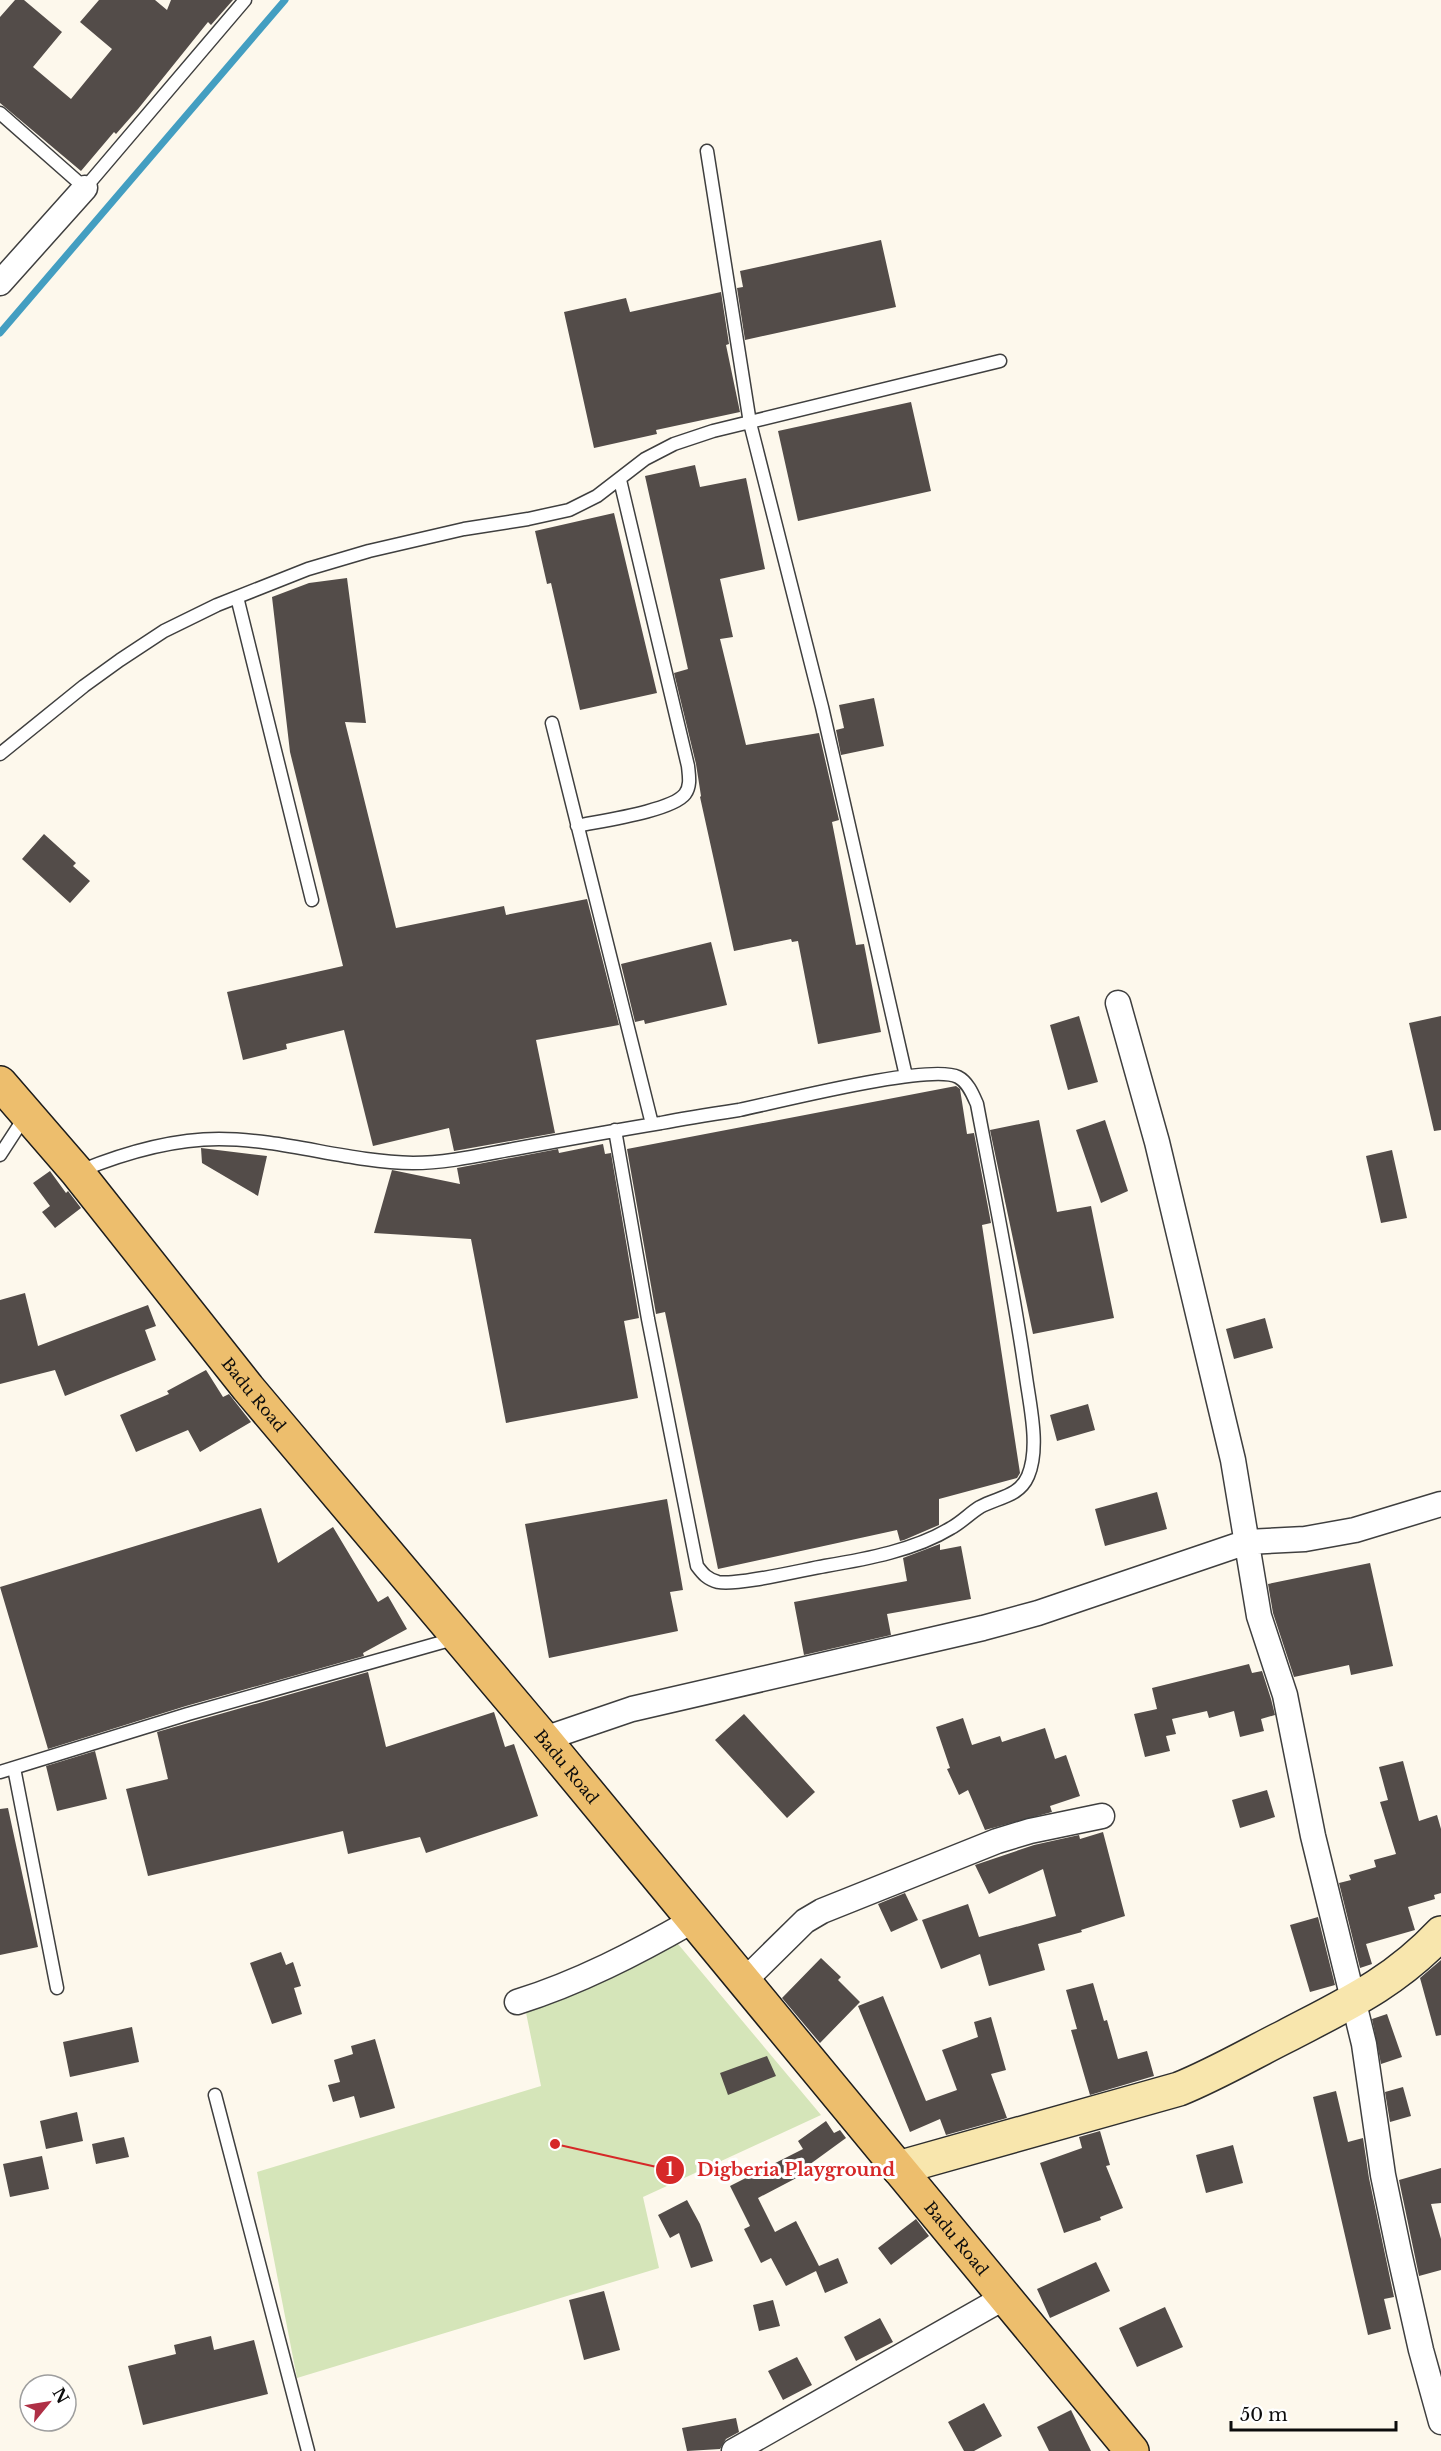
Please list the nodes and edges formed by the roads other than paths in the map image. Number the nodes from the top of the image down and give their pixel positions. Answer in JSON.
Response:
{"nodes":[{"id":1,"x":245,"y":0,"type":"edge"},
{"id":2,"x":0,"y":113,"type":"edge"},
{"id":3,"x":707,"y":151,"type":"dead end"},
{"id":4,"x":85,"y":188,"type":"junction"},
{"id":5,"x":0,"y":283,"type":"edge"},
{"id":6,"x":1000,"y":361,"type":"dead end"},
{"id":7,"x":750,"y":423,"type":"junction"},
{"id":8,"x":620,"y":480,"type":"junction"},
{"id":9,"x":237,"y":597,"type":"junction"},
{"id":10,"x":552,"y":723,"type":"dead end"},
{"id":11,"x":0,"y":754,"type":"edge"},
{"id":12,"x":577,"y":826,"type":"junction"},
{"id":13,"x":312,"y":900,"type":"dead end"},
{"id":14,"x":1118,"y":1004,"type":"dead end"},
{"id":15,"x":906,"y":1076,"type":"junction"},
{"id":16,"x":0,"y":1083,"type":"edge"},
{"id":17,"x":27,"y":1114,"type":"junction"},
{"id":18,"x":652,"y":1124,"type":"junction"},
{"id":19,"x":615,"y":1130,"type":"junction"},
{"id":20,"x":0,"y":1155,"type":"edge"},
{"id":21,"x":76,"y":1172,"type":"junction"},
{"id":22,"x":1441,"y":1504,"type":"edge"},
{"id":23,"x":1246,"y":1542,"type":"junction"},
{"id":24,"x":458,"y":1637,"type":"junction"},
{"id":25,"x":544,"y":1739,"type":"junction"},
{"id":26,"x":14,"y":1768,"type":"junction"},
{"id":27,"x":0,"y":1772,"type":"edge"},
{"id":28,"x":1102,"y":1816,"type":"dead end"},
{"id":29,"x":692,"y":1921,"type":"junction"},
{"id":30,"x":1441,"y":1933,"type":"edge"},
{"id":31,"x":743,"y":1982,"type":"junction"},
{"id":32,"x":57,"y":1988,"type":"dead end"},
{"id":33,"x":1353,"y":2001,"type":"junction"},
{"id":34,"x":517,"y":2002,"type":"dead end"},
{"id":35,"x":214,"y":2095,"type":"dead end"},
{"id":36,"x":898,"y":2168,"type":"junction"},
{"id":37,"x":1005,"y":2297,"type":"junction"},
{"id":38,"x":1441,"y":2422,"type":"edge"},
{"id":39,"x":308,"y":2451,"type":"edge"},
{"id":40,"x":734,"y":2451,"type":"edge"},
{"id":41,"x":1132,"y":2451,"type":"edge"}],
"edges":[{"from":1,"to":4,"type":"lane"},
{"from":2,"to":4,"type":"lane"},
{"from":3,"to":7,"type":"lane"},
{"from":4,"to":5,"type":"street"},
{"from":6,"to":7,"type":"lane"},
{"from":7,"to":8,"type":"lane"},
{"from":7,"to":15,"type":"lane"},
{"from":8,"to":9,"type":"lane"},
{"from":8,"to":12,"type":"lane"},
{"from":9,"to":11,"type":"lane"},
{"from":9,"to":13,"type":"lane"},
{"from":10,"to":12,"type":"lane"},
{"from":12,"to":18,"type":"lane"},
{"from":14,"to":23,"type":"street"},
{"from":15,"to":18,"type":"lane"},
{"from":15,"to":19,"type":"lane"},
{"from":16,"to":17,"type":"main road","name":"Badu Road"},
{"from":17,"to":20,"type":"lane"},
{"from":17,"to":21,"type":"main road","name":"Badu Road"},
{"from":18,"to":19,"type":"lane"},
{"from":19,"to":21,"type":"lane"},
{"from":21,"to":24,"type":"main road","name":"Badu Road"},
{"from":22,"to":23,"type":"street"},
{"from":23,"to":25,"type":"street"},
{"from":23,"to":33,"type":"street"},
{"from":24,"to":25,"type":"main road","name":"Badu Road"},
{"from":24,"to":26,"type":"lane"},
{"from":25,"to":29,"type":"main road","name":"Badu Road"},
{"from":26,"to":27,"type":"lane"},
{"from":26,"to":32,"type":"lane"},
{"from":28,"to":31,"type":"street"},
{"from":29,"to":31,"type":"main road","name":"Badu Road"},
{"from":29,"to":34,"type":"street"},
{"from":30,"to":33,"type":"street"},
{"from":31,"to":36,"type":"main road","name":"Badu Road"},
{"from":33,"to":36,"type":"street"},
{"from":33,"to":38,"type":"street"},
{"from":35,"to":39,"type":"lane"},
{"from":36,"to":37,"type":"main road","name":"Badu Road"},
{"from":37,"to":40,"type":"street"},
{"from":37,"to":41,"type":"main road","name":"Badu Road"}]}
